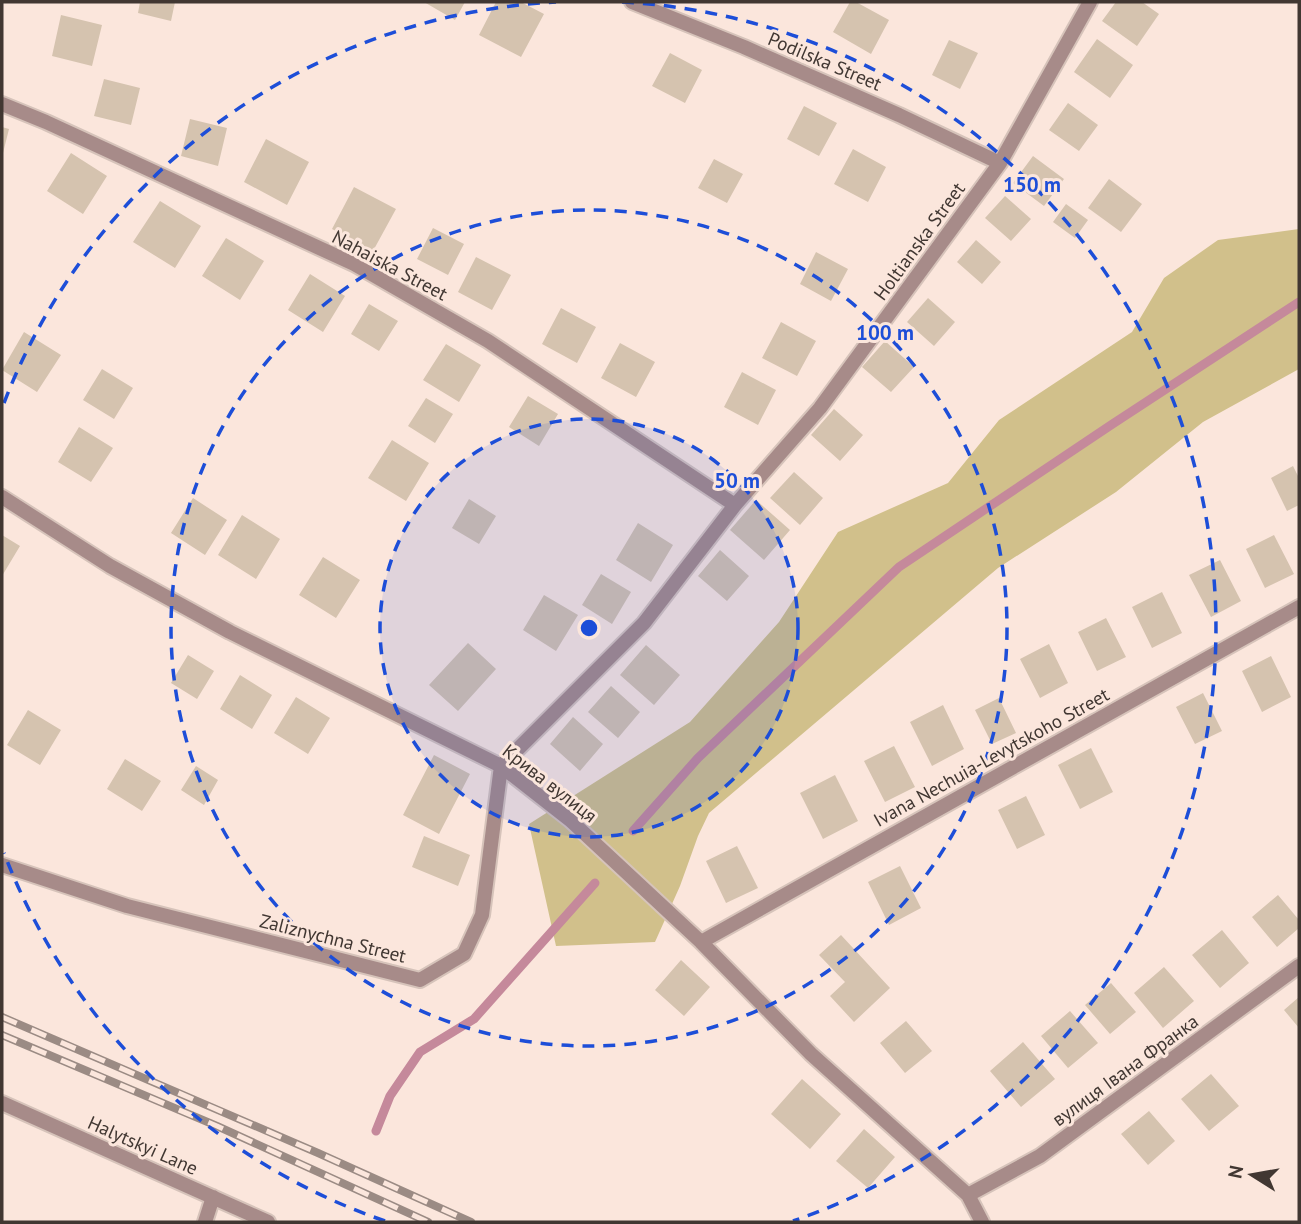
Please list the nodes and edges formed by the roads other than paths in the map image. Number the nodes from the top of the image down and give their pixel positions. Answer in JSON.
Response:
{"nodes":[{"id":1,"x":632,"y":2,"type":"edge"},
{"id":2,"x":1090,"y":2,"type":"edge"},
{"id":3,"x":2,"y":104,"type":"edge"},
{"id":4,"x":1000,"y":163,"type":"junction"},
{"id":5,"x":2,"y":498,"type":"edge"},
{"id":6,"x":735,"y":505,"type":"junction"},
{"id":7,"x":1299,"y":607,"type":"edge"},
{"id":8,"x":501,"y":766,"type":"junction"},
{"id":9,"x":2,"y":865,"type":"edge"},
{"id":10,"x":701,"y":942,"type":"junction"},
{"id":11,"x":1299,"y":966,"type":"edge"},
{"id":12,"x":2,"y":1102,"type":"edge"},
{"id":13,"x":968,"y":1195,"type":"junction"},
{"id":14,"x":213,"y":1198,"type":"junction"},
{"id":15,"x":205,"y":1222,"type":"edge"},
{"id":16,"x":268,"y":1222,"type":"edge"},
{"id":17,"x":982,"y":1222,"type":"edge"}],
"edges":[{"from":1,"to":4,"type":"street","name":"Podilska Street"},
{"from":2,"to":4,"type":"street","name":"Holtianska Street"},
{"from":3,"to":6,"type":"street","name":"Nahaiska Street"},
{"from":4,"to":6,"type":"street","name":"Holtianska Street"},
{"from":5,"to":8,"type":"street","name":"Крива вулиця"},
{"from":6,"to":8,"type":"street","name":"Holtianska Street"},
{"from":7,"to":10,"type":"street","name":"Ivana Nechuia-Levytskoho Street"},
{"from":8,"to":9,"type":"street","name":"Zaliznychna Street"},
{"from":8,"to":10,"type":"street","name":"Крива вулиця"},
{"from":10,"to":13,"type":"street","name":"Крива вулиця"},
{"from":11,"to":13,"type":"street","name":"вулиця Івана Франка"},
{"from":12,"to":14,"type":"street","name":"Halytskyi Lane"},
{"from":13,"to":17,"type":"street","name":"Крива вулиця"},
{"from":14,"to":15,"type":"street"},
{"from":14,"to":16,"type":"street","name":"Halytskyi Lane"}]}
